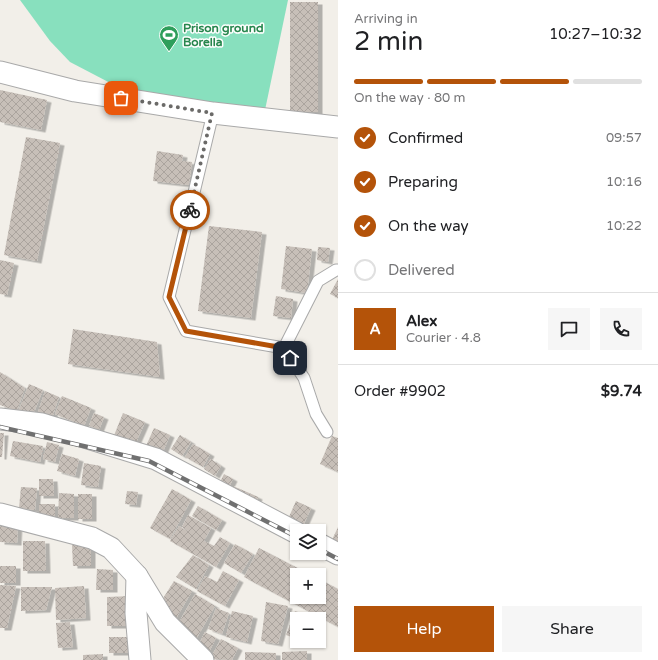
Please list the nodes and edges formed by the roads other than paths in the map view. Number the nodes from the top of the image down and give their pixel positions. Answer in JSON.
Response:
{"nodes":[{"id":1,"x":0,"y":72,"type":"edge"},
{"id":2,"x":212,"y":113,"type":"junction"},
{"id":3,"x":338,"y":128,"type":"edge"},
{"id":4,"x":338,"y":270,"type":"edge"},
{"id":5,"x":284,"y":348,"type":"junction"},
{"id":6,"x":0,"y":419,"type":"edge"},
{"id":7,"x":327,"y":432,"type":"dead end"},
{"id":8,"x":0,"y":514,"type":"edge"},
{"id":9,"x":290,"y":529,"type":"edge"},
{"id":10,"x":326,"y":548,"type":"edge"},
{"id":11,"x":338,"y":554,"type":"edge"},
{"id":12,"x":137,"y":576,"type":"junction"},
{"id":13,"x":140,"y":660,"type":"edge"},
{"id":14,"x":203,"y":660,"type":"edge"}],
"edges":[{"from":1,"to":2,"type":"street"},
{"from":2,"to":3,"type":"street"},
{"from":2,"to":5,"type":"lane"},
{"from":4,"to":5,"type":"lane"},
{"from":5,"to":7,"type":"lane"},
{"from":6,"to":9,"type":"street"},
{"from":8,"to":12,"type":"street"},
{"from":10,"to":11,"type":"street"},
{"from":12,"to":13,"type":"street"},
{"from":12,"to":14,"type":"street"}]}
